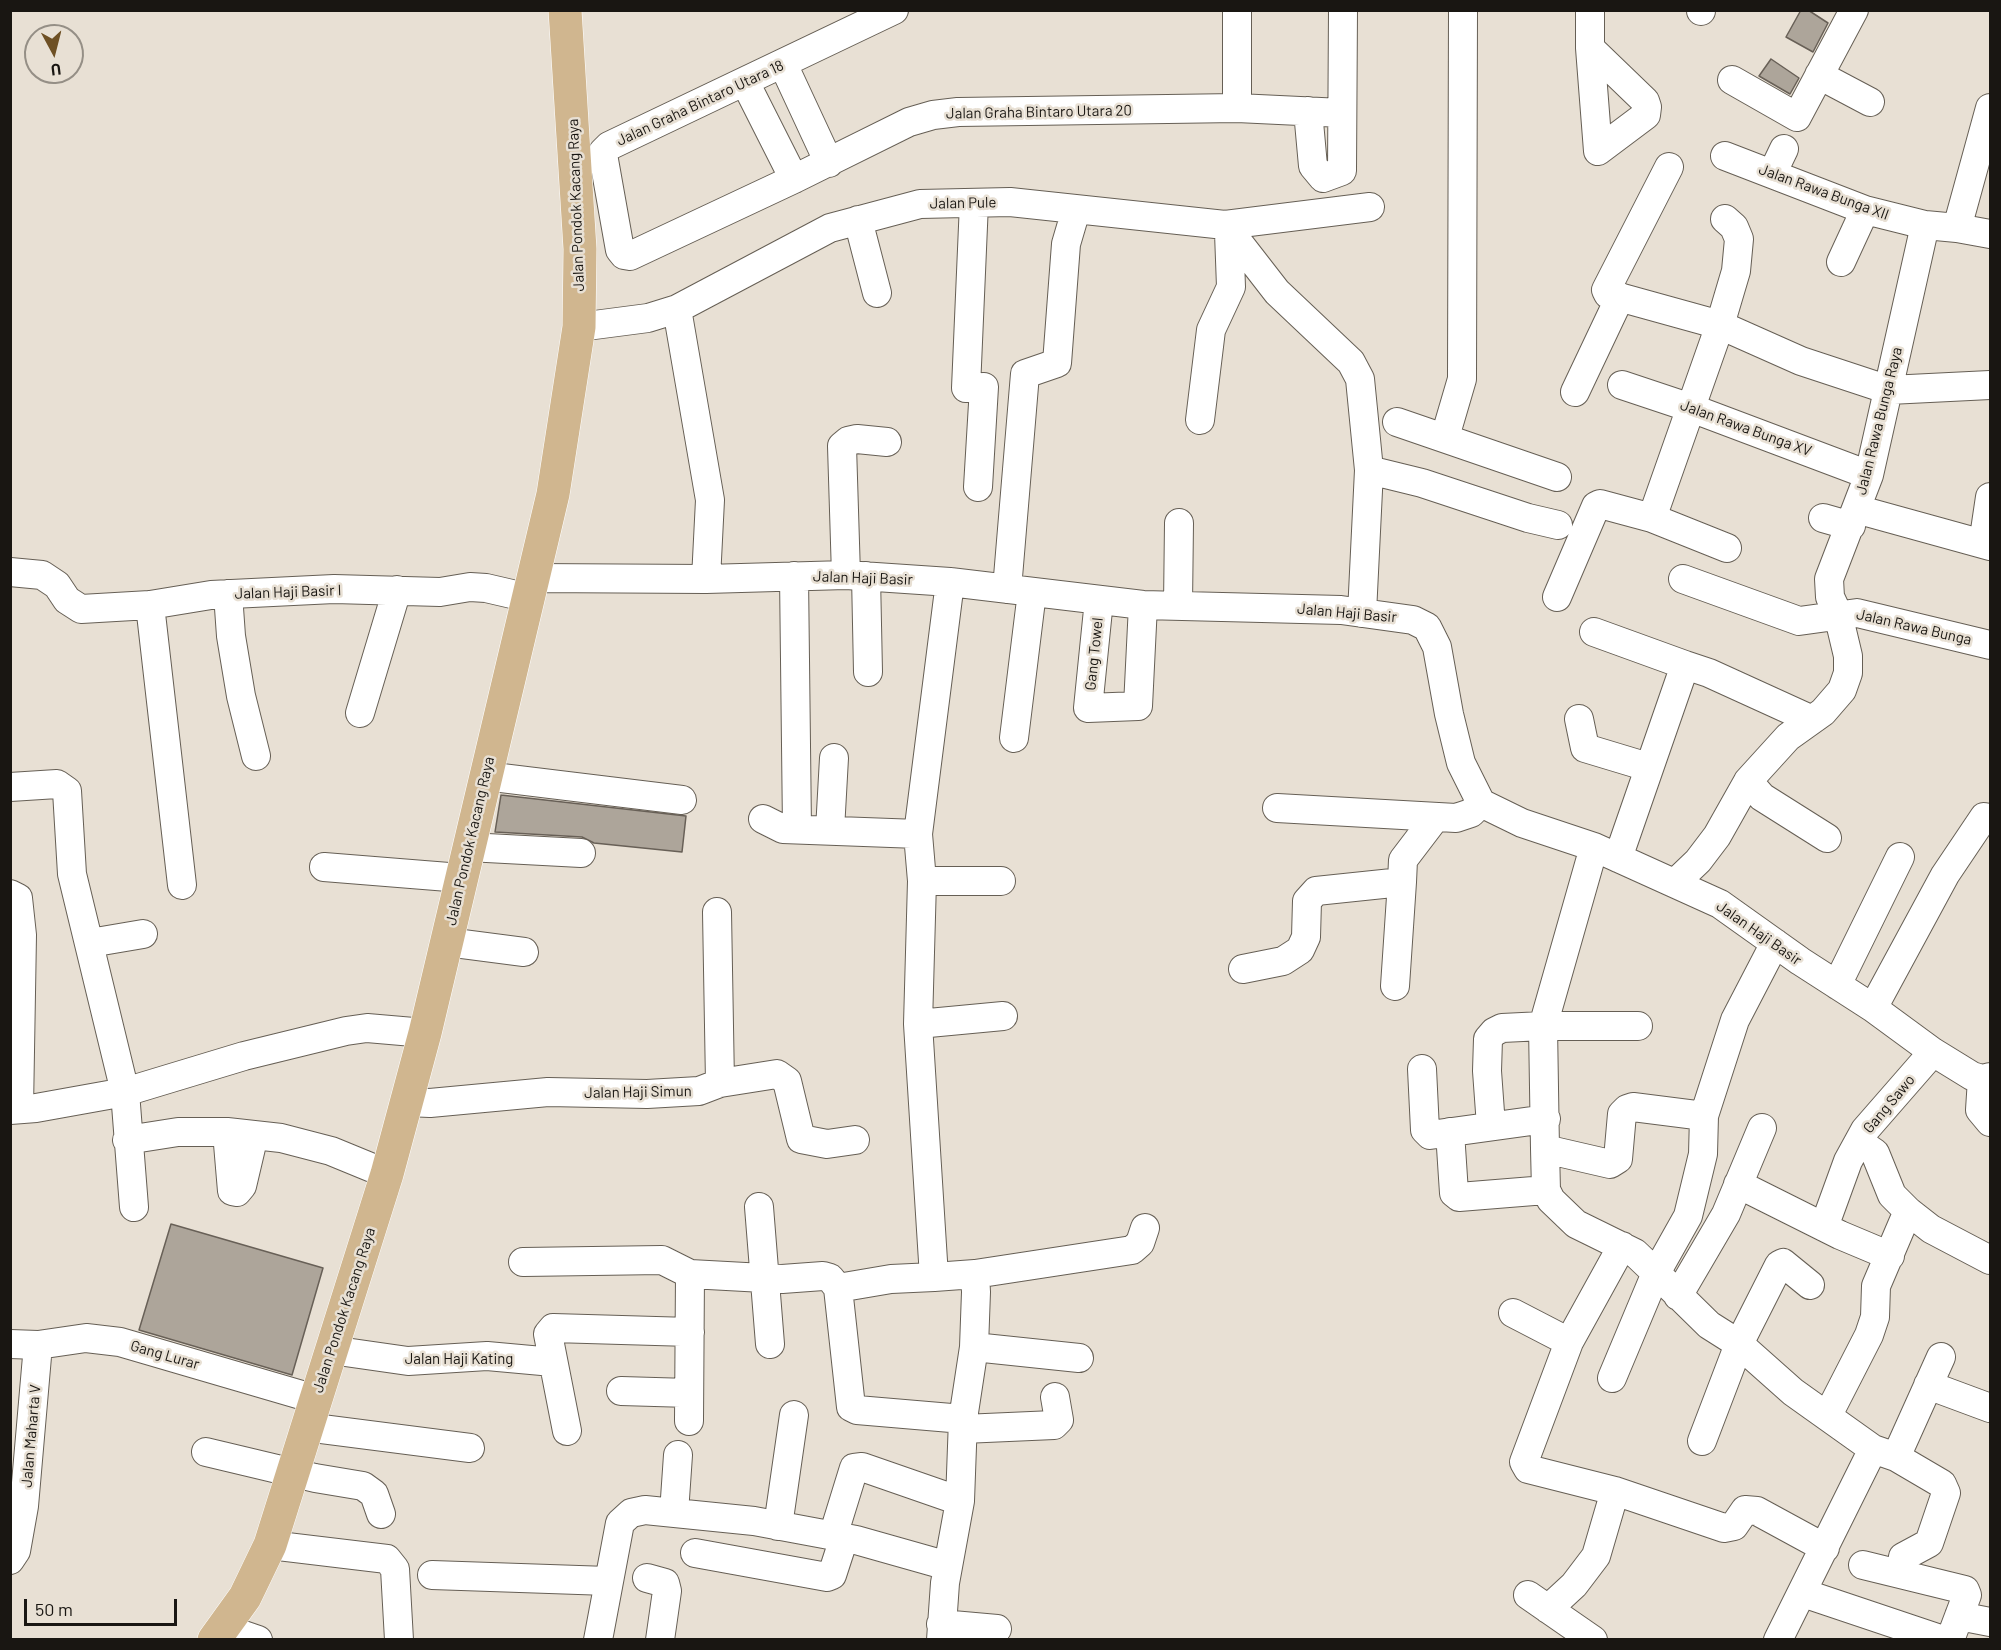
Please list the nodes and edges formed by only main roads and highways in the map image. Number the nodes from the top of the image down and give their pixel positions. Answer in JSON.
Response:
{"nodes":[{"id":1,"x":565,"y":10,"type":"edge"},
{"id":2,"x":236,"y":1637,"type":"edge"}],
"edges":[{"from":1,"to":2,"type":"main road","name":"Jalan Pondok Kacang Raya"}]}
